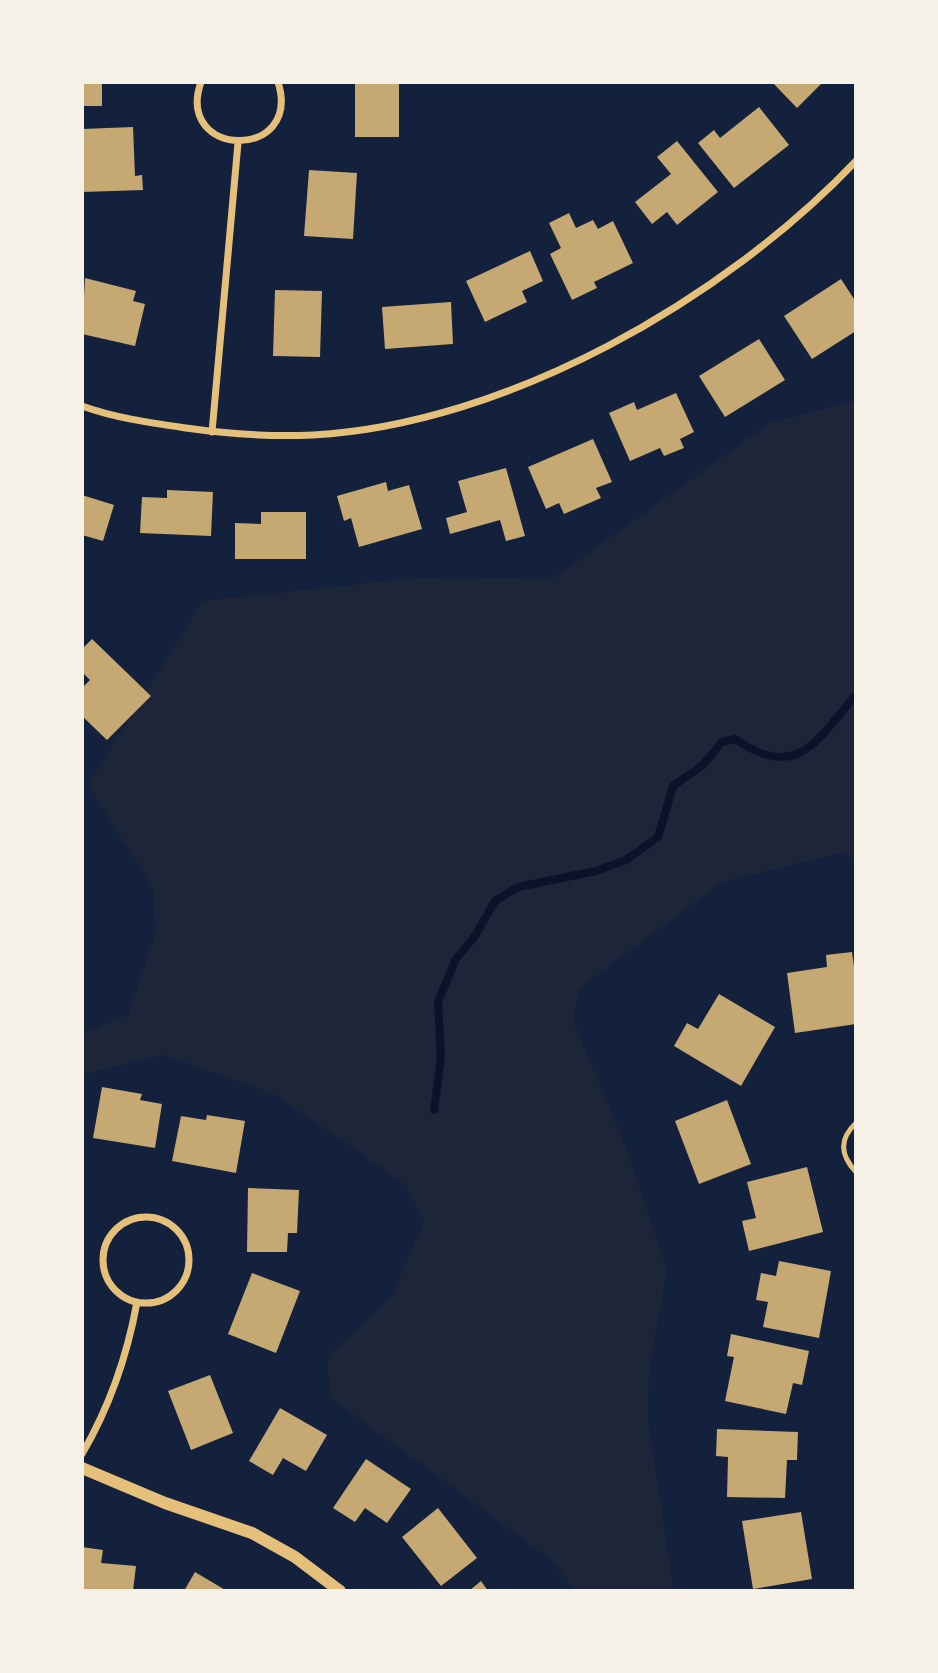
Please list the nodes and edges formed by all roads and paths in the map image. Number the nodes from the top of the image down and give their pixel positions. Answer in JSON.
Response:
{"nodes":[{"id":1,"x":201,"y":82,"type":"edge"},
{"id":2,"x":278,"y":82,"type":"edge"},
{"id":3,"x":238,"y":142,"type":"junction"},
{"id":4,"x":856,"y":161,"type":"edge"},
{"id":5,"x":82,"y":406,"type":"edge"},
{"id":6,"x":212,"y":432,"type":"junction"},
{"id":7,"x":856,"y":1123,"type":"edge"},
{"id":8,"x":856,"y":1172,"type":"edge"},
{"id":9,"x":137,"y":1303,"type":"junction"},
{"id":10,"x":82,"y":1454,"type":"edge"},
{"id":11,"x":82,"y":1468,"type":"edge"},
{"id":12,"x":340,"y":1591,"type":"edge"}],
"edges":[{"from":1,"to":3,"type":"street"},
{"from":2,"to":3,"type":"street"},
{"from":3,"to":6,"type":"street"},
{"from":4,"to":6,"type":"street"},
{"from":5,"to":6,"type":"street"},
{"from":7,"to":8,"type":"lane"},
{"from":9,"to":9,"type":"street"},
{"from":9,"to":10,"type":"street"},
{"from":11,"to":12,"type":"street"}]}
